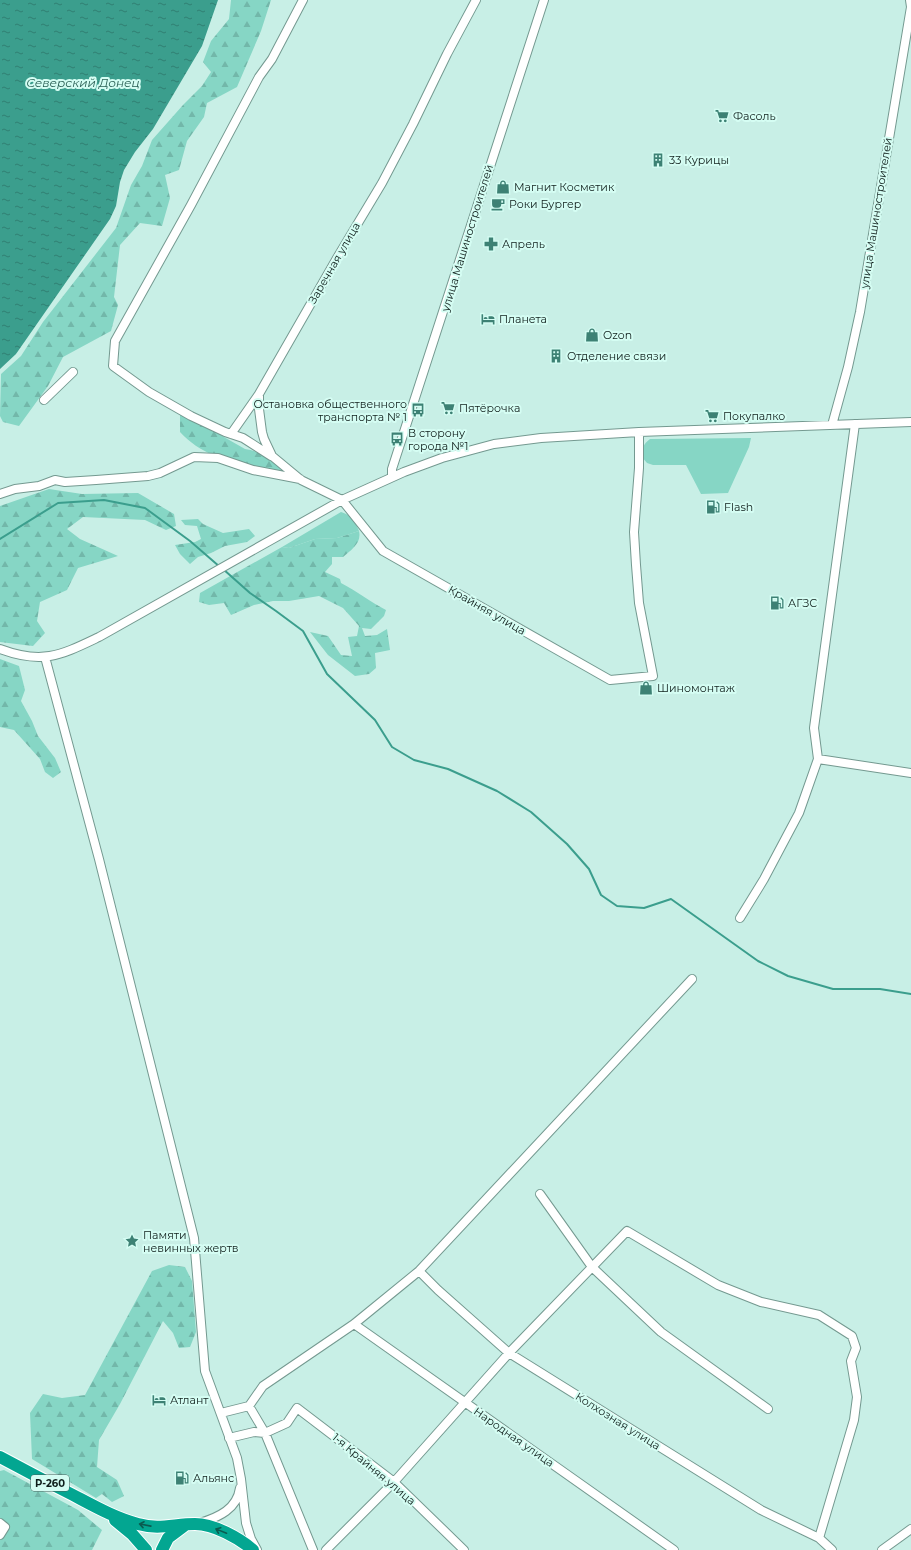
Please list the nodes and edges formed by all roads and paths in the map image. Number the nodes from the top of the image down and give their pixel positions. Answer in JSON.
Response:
{"nodes":[{"id":1,"x":303,"y":0,"type":"edge"},
{"id":2,"x":476,"y":0,"type":"edge"},
{"id":3,"x":544,"y":0,"type":"edge"},
{"id":4,"x":910,"y":0,"type":"edge"},
{"id":5,"x":73,"y":372,"type":"dead end"},
{"id":6,"x":259,"y":394,"type":"junction"},
{"id":7,"x":44,"y":400,"type":"dead end"},
{"id":8,"x":911,"y":422,"type":"edge"},
{"id":9,"x":855,"y":424,"type":"junction"},
{"id":10,"x":832,"y":425,"type":"junction"},
{"id":11,"x":639,"y":432,"type":"junction"},
{"id":12,"x":231,"y":434,"type":"junction"},
{"id":13,"x":272,"y":456,"type":"junction"},
{"id":14,"x":392,"y":476,"type":"junction"},
{"id":15,"x":301,"y":480,"type":"junction"},
{"id":16,"x":0,"y":494,"type":"edge"},
{"id":17,"x":342,"y":500,"type":"junction"},
{"id":18,"x":0,"y":649,"type":"edge"},
{"id":19,"x":45,"y":657,"type":"junction"},
{"id":20,"x":818,"y":759,"type":"junction"},
{"id":21,"x":911,"y":773,"type":"edge"},
{"id":22,"x":740,"y":918,"type":"dead end"},
{"id":23,"x":692,"y":979,"type":"dead end"},
{"id":24,"x":540,"y":1194,"type":"dead end"},
{"id":25,"x":592,"y":1267,"type":"junction"},
{"id":26,"x":419,"y":1271,"type":"junction"},
{"id":27,"x":354,"y":1324,"type":"junction"},
{"id":28,"x":509,"y":1353,"type":"junction"},
{"id":29,"x":465,"y":1403,"type":"junction"},
{"id":30,"x":249,"y":1406,"type":"junction"},
{"id":31,"x":768,"y":1409,"type":"dead end"},
{"id":32,"x":221,"y":1413,"type":"junction"},
{"id":33,"x":265,"y":1433,"type":"junction"},
{"id":34,"x":229,"y":1438,"type":"junction"},
{"id":35,"x":0,"y":1457,"type":"edge"},
{"id":36,"x":241,"y":1479,"type":"junction"},
{"id":37,"x":394,"y":1482,"type":"junction"},
{"id":38,"x":99,"y":1509,"type":"junction"},
{"id":39,"x":0,"y":1523,"type":"edge"},
{"id":40,"x":190,"y":1525,"type":"junction"},
{"id":41,"x":911,"y":1529,"type":"edge"},
{"id":42,"x":0,"y":1535,"type":"edge"},
{"id":43,"x":819,"y":1538,"type":"junction"},
{"id":44,"x":146,"y":1550,"type":"edge"},
{"id":45,"x":162,"y":1550,"type":"edge"},
{"id":46,"x":253,"y":1550,"type":"edge"},
{"id":47,"x":257,"y":1550,"type":"edge"},
{"id":48,"x":313,"y":1550,"type":"edge"},
{"id":49,"x":326,"y":1550,"type":"edge"},
{"id":50,"x":464,"y":1550,"type":"edge"},
{"id":51,"x":674,"y":1550,"type":"edge"},
{"id":52,"x":832,"y":1550,"type":"edge"},
{"id":53,"x":882,"y":1550,"type":"edge"}],
"edges":[{"from":1,"to":12,"type":"street"},
{"from":2,"to":6,"type":"street","name":"Заречная улица"},
{"from":3,"to":14,"type":"street","name":"улица Машиностроителей"},
{"from":4,"to":10,"type":"street","name":"улица Машиностроителей"},
{"from":5,"to":7,"type":"street"},
{"from":6,"to":12,"type":"street","name":"Заречная улица"},
{"from":6,"to":13,"type":"street"},
{"from":8,"to":9,"type":"street"},
{"from":9,"to":10,"type":"street"},
{"from":9,"to":20,"type":"street"},
{"from":10,"to":11,"type":"street"},
{"from":11,"to":14,"type":"street"},
{"from":11,"to":17,"type":"street","name":"Крайняя улица"},
{"from":12,"to":13,"type":"street"},
{"from":13,"to":15,"type":"street"},
{"from":14,"to":17,"type":"street"},
{"from":15,"to":16,"type":"street"},
{"from":15,"to":17,"type":"street"},
{"from":17,"to":19,"type":"street"},
{"from":18,"to":19,"type":"street"},
{"from":19,"to":32,"type":"street"},
{"from":20,"to":21,"type":"street"},
{"from":20,"to":22,"type":"street"},
{"from":23,"to":26,"type":"street"},
{"from":24,"to":25,"type":"street"},
{"from":25,"to":28,"type":"street"},
{"from":25,"to":31,"type":"street"},
{"from":25,"to":43,"type":"street"},
{"from":26,"to":27,"type":"street"},
{"from":26,"to":28,"type":"street","name":"Колхозная улица"},
{"from":27,"to":29,"type":"street","name":"Народная улица"},
{"from":27,"to":30,"type":"street"},
{"from":28,"to":29,"type":"street"},
{"from":28,"to":43,"type":"street","name":"Колхозная улица"},
{"from":29,"to":37,"type":"street"},
{"from":29,"to":51,"type":"street","name":"Народная улица"},
{"from":30,"to":32,"type":"street"},
{"from":30,"to":33,"type":"street"},
{"from":32,"to":34,"type":"street"},
{"from":33,"to":34,"type":"street"},
{"from":33,"to":37,"type":"street","name":"1-я Крайняя улица"},
{"from":33,"to":48,"type":"street"},
{"from":34,"to":36,"type":"street"},
{"from":35,"to":38,"type":"highway","number":"Р-260"},
{"from":36,"to":40,"type":"street"},
{"from":36,"to":47,"type":"street"},
{"from":37,"to":49,"type":"street"},
{"from":37,"to":50,"type":"street","name":"1-я Крайняя улица"},
{"from":40,"to":38,"type":"highway","number":"Р-260","one_way":true},
{"from":38,"to":44,"type":"highway","number":"Р-260"},
{"from":39,"to":42,"type":"street"},
{"from":40,"to":45,"type":"highway"},
{"from":46,"to":40,"type":"highway","number":"Р-260","one_way":true},
{"from":41,"to":53,"type":"street"},
{"from":43,"to":52,"type":"street","name":"Колхозная улица"}]}
